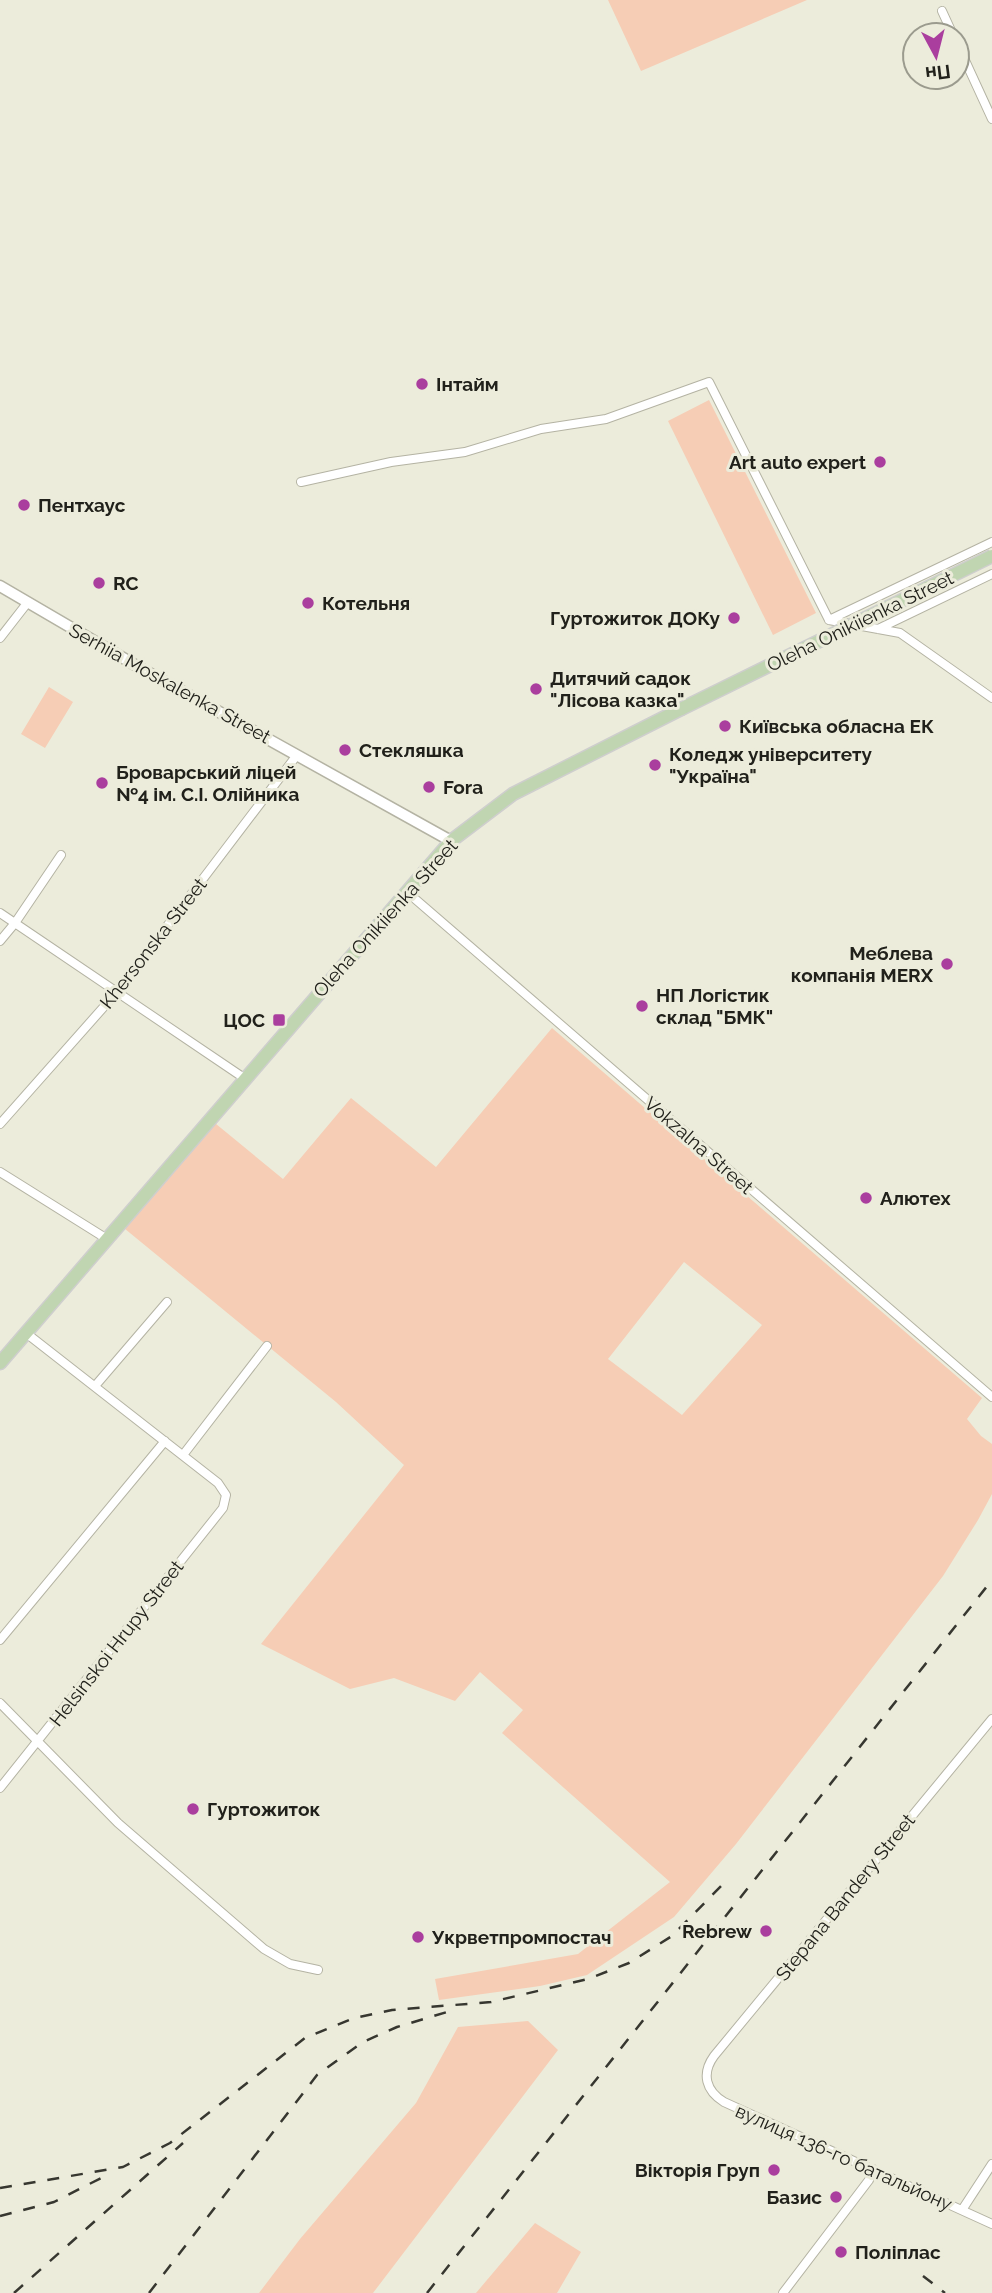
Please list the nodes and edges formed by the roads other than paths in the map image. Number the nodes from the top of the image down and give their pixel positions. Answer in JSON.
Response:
{"nodes":[{"id":1,"x":942,"y":11,"type":"dead end"},
{"id":2,"x":947,"y":21,"type":"edge"},
{"id":3,"x":971,"y":73,"type":"edge"},
{"id":4,"x":992,"y":119,"type":"edge"},
{"id":5,"x":302,"y":482,"type":"dead end"},
{"id":6,"x":992,"y":542,"type":"edge"},
{"id":7,"x":992,"y":556,"type":"edge"},
{"id":8,"x":992,"y":574,"type":"edge"},
{"id":9,"x":0,"y":586,"type":"edge"},
{"id":10,"x":28,"y":602,"type":"junction"},
{"id":11,"x":829,"y":620,"type":"junction"},
{"id":12,"x":878,"y":629,"type":"junction"},
{"id":13,"x":0,"y":638,"type":"edge"},
{"id":14,"x":992,"y":698,"type":"edge"},
{"id":15,"x":297,"y":755,"type":"junction"},
{"id":16,"x":451,"y":841,"type":"junction"},
{"id":17,"x":61,"y":855,"type":"dead end"},
{"id":18,"x":407,"y":892,"type":"junction"},
{"id":19,"x":0,"y":913,"type":"edge"},
{"id":20,"x":15,"y":923,"type":"junction"},
{"id":21,"x":0,"y":941,"type":"edge"},
{"id":22,"x":117,"y":992,"type":"junction"},
{"id":23,"x":244,"y":1078,"type":"junction"},
{"id":24,"x":0,"y":1124,"type":"edge"},
{"id":25,"x":0,"y":1172,"type":"edge"},
{"id":26,"x":107,"y":1239,"type":"junction"},
{"id":27,"x":167,"y":1302,"type":"dead end"},
{"id":28,"x":26,"y":1333,"type":"junction"},
{"id":29,"x":267,"y":1346,"type":"dead end"},
{"id":30,"x":0,"y":1363,"type":"edge"},
{"id":31,"x":95,"y":1386,"type":"junction"},
{"id":32,"x":992,"y":1397,"type":"edge"},
{"id":33,"x":164,"y":1441,"type":"junction"},
{"id":34,"x":183,"y":1455,"type":"junction"},
{"id":35,"x":0,"y":1640,"type":"edge"},
{"id":36,"x":0,"y":1703,"type":"edge"},
{"id":37,"x":992,"y":1719,"type":"edge"},
{"id":38,"x":38,"y":1741,"type":"junction"},
{"id":39,"x":0,"y":1788,"type":"edge"},
{"id":40,"x":318,"y":1970,"type":"dead end"},
{"id":41,"x":706,"y":2079,"type":"joint"},
{"id":42,"x":992,"y":2164,"type":"edge"},
{"id":43,"x":873,"y":2169,"type":"junction"},
{"id":44,"x":962,"y":2210,"type":"junction"},
{"id":45,"x":992,"y":2224,"type":"edge"},
{"id":46,"x":783,"y":2293,"type":"edge"}],
"edges":[{"from":1,"to":2,"type":"street"},
{"from":3,"to":4,"type":"street"},
{"from":5,"to":11,"type":"street"},
{"from":6,"to":11,"type":"street"},
{"from":7,"to":16,"type":"main road","name":"Oleha Onikiienka Street","bridge":true},
{"from":8,"to":12,"type":"street"},
{"from":9,"to":10,"type":"main road","name":"Serhiia Moskalenka Street"},
{"from":10,"to":13,"type":"street"},
{"from":10,"to":15,"type":"main road","name":"Serhiia Moskalenka Street"},
{"from":11,"to":12,"type":"street"},
{"from":12,"to":14,"type":"street"},
{"from":15,"to":16,"type":"main road","name":"Serhiia Moskalenka Street"},
{"from":15,"to":22,"type":"street","name":"Khersonska Street"},
{"from":16,"to":18,"type":"main road","name":"Oleha Onikiienka Street"},
{"from":17,"to":20,"type":"street"},
{"from":18,"to":23,"type":"main road","name":"Oleha Onikiienka Street"},
{"from":18,"to":32,"type":"street","name":"Vokzalna Street"},
{"from":19,"to":20,"type":"street"},
{"from":20,"to":21,"type":"street"},
{"from":20,"to":22,"type":"street"},
{"from":22,"to":23,"type":"street"},
{"from":22,"to":24,"type":"street","name":"Khersonska Street"},
{"from":23,"to":26,"type":"main road","name":"Oleha Onikiienka Street"},
{"from":25,"to":26,"type":"street"},
{"from":26,"to":28,"type":"main road","name":"Oleha Onikiienka Street"},
{"from":27,"to":31,"type":"street"},
{"from":28,"to":30,"type":"main road","name":"Oleha Onikiienka Street"},
{"from":28,"to":31,"type":"street"},
{"from":29,"to":34,"type":"street"},
{"from":31,"to":33,"type":"street"},
{"from":33,"to":34,"type":"street"},
{"from":33,"to":35,"type":"street"},
{"from":34,"to":38,"type":"street","name":"Helsinskoi Hrupy Street"},
{"from":36,"to":38,"type":"street"},
{"from":37,"to":41,"type":"street","name":"Stepana Bandery Street"},
{"from":38,"to":39,"type":"street","name":"Helsinskoi Hrupy Street"},
{"from":38,"to":40,"type":"street"},
{"from":41,"to":43,"type":"street","name":"вулиця 136-го батальйону"},
{"from":42,"to":44,"type":"street"},
{"from":43,"to":44,"type":"street","name":"вулиця 136-го батальйону"},
{"from":43,"to":46,"type":"street"},
{"from":44,"to":45,"type":"street","name":"вулиця 136-го батальйону"}]}
